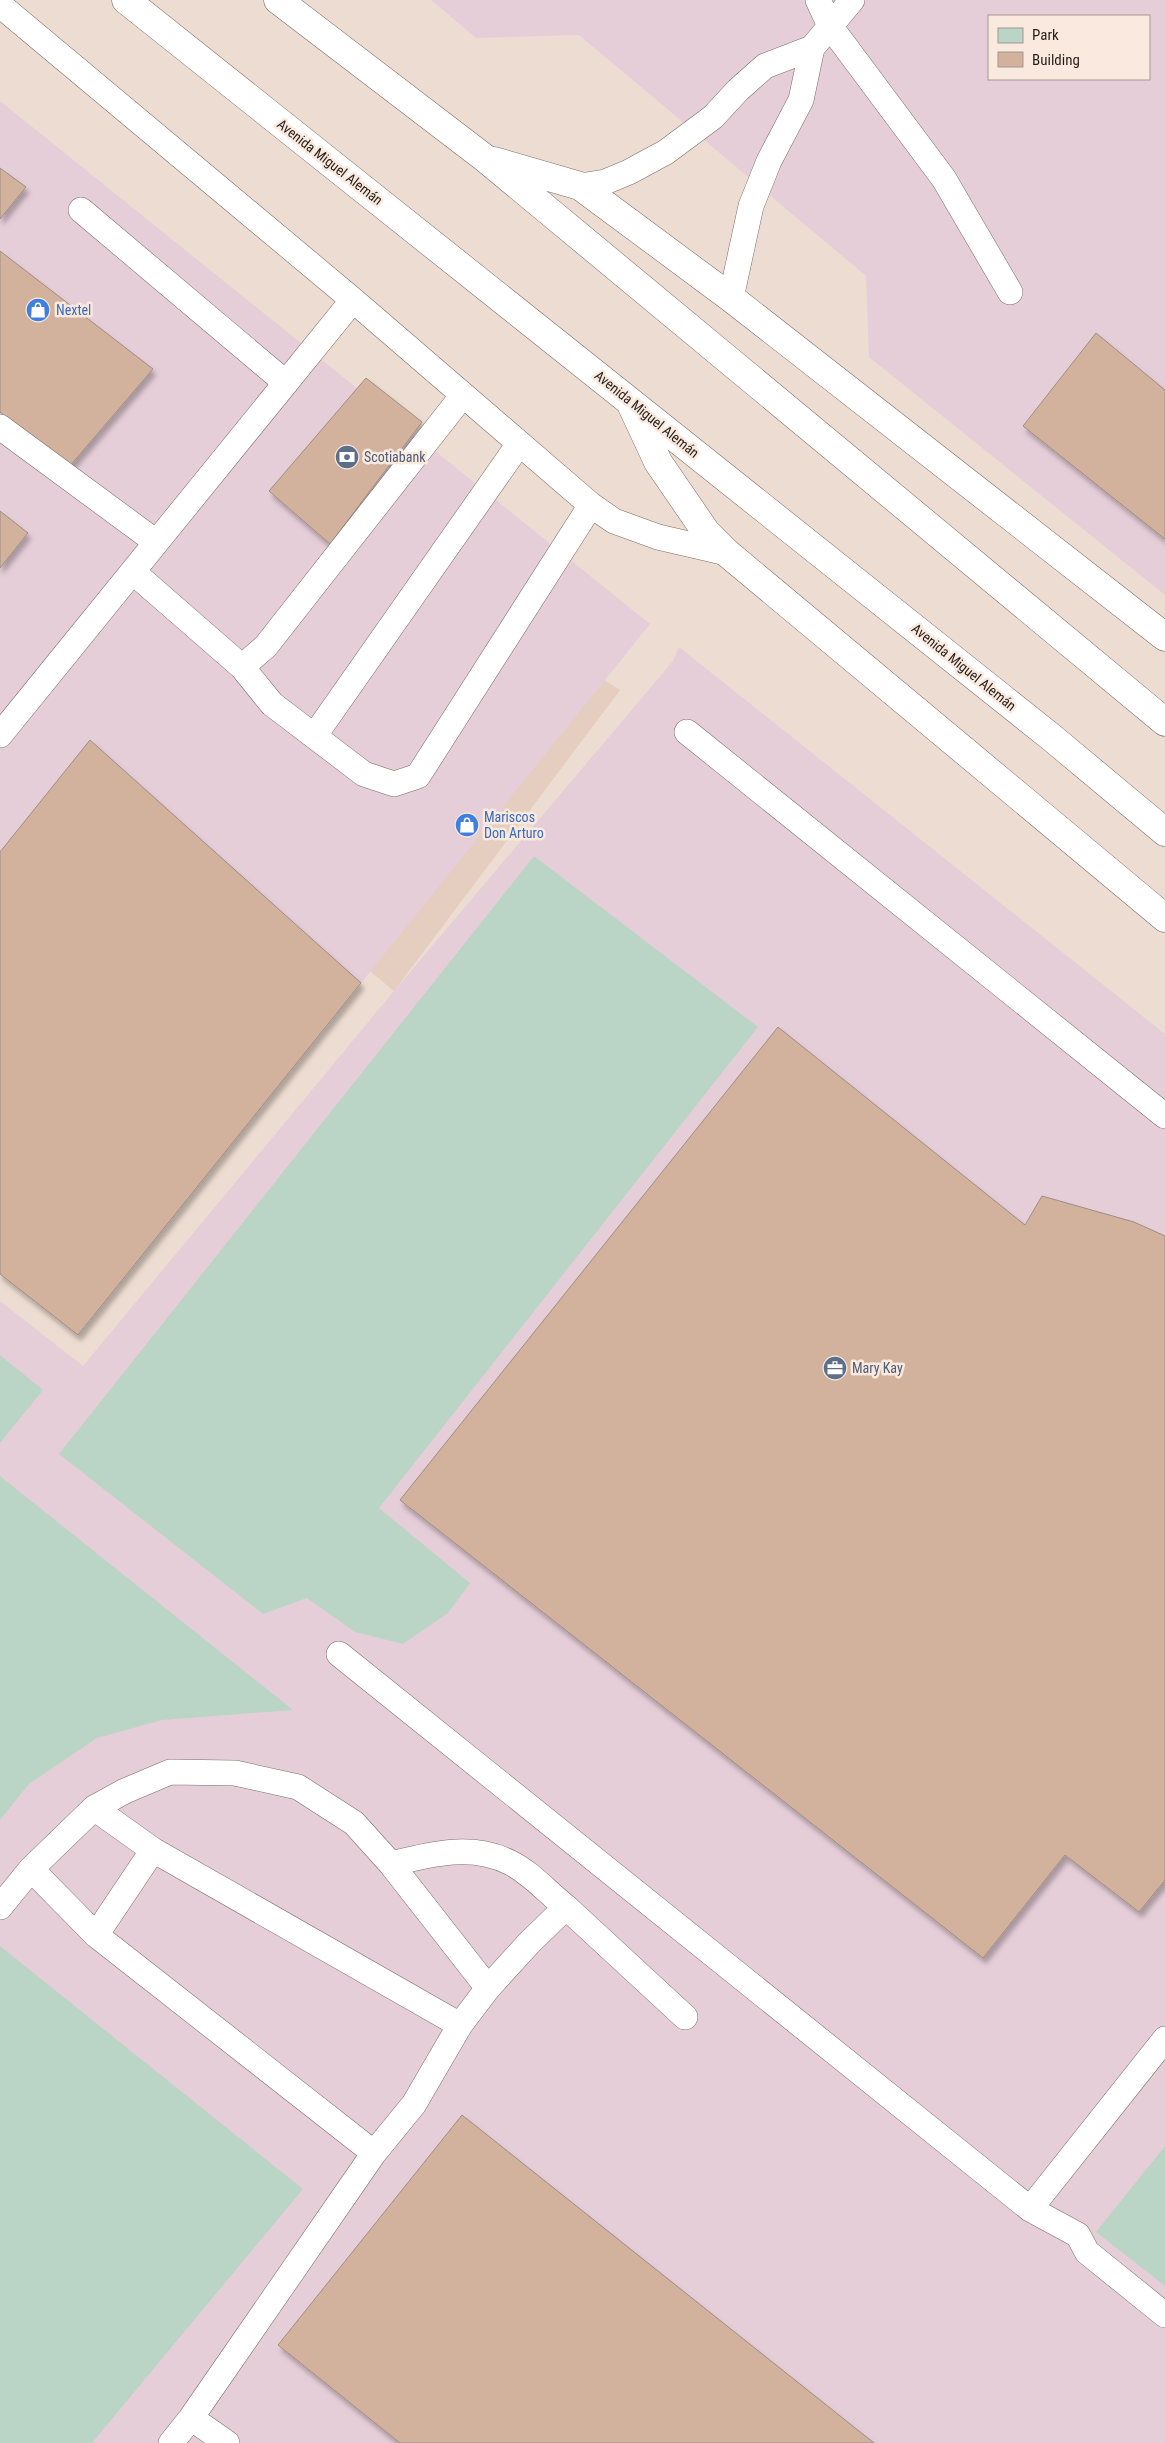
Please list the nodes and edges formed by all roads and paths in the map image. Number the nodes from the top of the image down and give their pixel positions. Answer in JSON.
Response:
{"nodes":[{"id":1,"x":126,"y":0,"type":"edge"},
{"id":2,"x":278,"y":0,"type":"edge"},
{"id":3,"x":818,"y":0,"type":"edge"},
{"id":4,"x":852,"y":0,"type":"edge"},
{"id":5,"x":0,"y":5,"type":"edge"},
{"id":6,"x":830,"y":26,"type":"junction"},
{"id":7,"x":812,"y":48,"type":"junction"},
{"id":8,"x":486,"y":159,"type":"junction"},
{"id":9,"x":580,"y":186,"type":"junction"},
{"id":10,"x":81,"y":210,"type":"dead end"},
{"id":11,"x":1010,"y":292,"type":"dead end"},
{"id":12,"x":731,"y":298,"type":"junction"},
{"id":13,"x":353,"y":300,"type":"junction"},
{"id":14,"x":286,"y":383,"type":"junction"},
{"id":15,"x":463,"y":396,"type":"junction"},
{"id":16,"x":630,"y":400,"type":"junction"},
{"id":17,"x":0,"y":427,"type":"edge"},
{"id":18,"x":519,"y":444,"type":"junction"},
{"id":19,"x":591,"y":504,"type":"junction"},
{"id":20,"x":156,"y":542,"type":"junction"},
{"id":21,"x":727,"y":554,"type":"junction"},
{"id":22,"x":133,"y":572,"type":"junction"},
{"id":23,"x":1165,"y":637,"type":"edge"},
{"id":24,"x":242,"y":667,"type":"junction"},
{"id":25,"x":1165,"y":722,"type":"edge"},
{"id":26,"x":687,"y":732,"type":"dead end"},
{"id":27,"x":0,"y":735,"type":"edge"},
{"id":28,"x":315,"y":735,"type":"junction"},
{"id":29,"x":1165,"y":832,"type":"edge"},
{"id":30,"x":1165,"y":918,"type":"edge"},
{"id":31,"x":1165,"y":1116,"type":"edge"},
{"id":32,"x":339,"y":1654,"type":"dead end"},
{"id":33,"x":94,"y":1808,"type":"junction"},
{"id":34,"x":152,"y":1850,"type":"junction"},
{"id":35,"x":391,"y":1864,"type":"junction"},
{"id":36,"x":31,"y":1868,"type":"junction"},
{"id":37,"x":566,"y":1907,"type":"junction"},
{"id":38,"x":0,"y":1908,"type":"edge"},
{"id":39,"x":96,"y":1935,"type":"junction"},
{"id":40,"x":488,"y":1988,"type":"junction"},
{"id":41,"x":685,"y":2017,"type":"dead end"},
{"id":42,"x":460,"y":2025,"type":"junction"},
{"id":43,"x":1165,"y":2039,"type":"edge"},
{"id":44,"x":374,"y":2153,"type":"junction"},
{"id":45,"x":1030,"y":2209,"type":"junction"},
{"id":46,"x":1165,"y":2316,"type":"edge"},
{"id":47,"x":192,"y":2418,"type":"junction"},
{"id":48,"x":171,"y":2443,"type":"edge"},
{"id":49,"x":227,"y":2443,"type":"edge"}],
"edges":[{"from":1,"to":16,"type":"highway","name":"Avenida Miguel Alemán"},
{"from":2,"to":8,"type":"highway"},
{"from":3,"to":6,"type":"lane"},
{"from":4,"to":6,"type":"lane"},
{"from":5,"to":13,"type":"lane"},
{"from":6,"to":7,"type":"lane"},
{"from":6,"to":11,"type":"lane"},
{"from":7,"to":9,"type":"lane"},
{"from":7,"to":12,"type":"lane"},
{"from":8,"to":9,"type":"highway"},
{"from":8,"to":25,"type":"highway"},
{"from":9,"to":12,"type":"highway"},
{"from":10,"to":14,"type":"lane"},
{"from":12,"to":23,"type":"highway"},
{"from":13,"to":14,"type":"lane"},
{"from":13,"to":15,"type":"lane"},
{"from":14,"to":20,"type":"lane"},
{"from":15,"to":18,"type":"lane"},
{"from":15,"to":24,"type":"lane"},
{"from":16,"to":21,"type":"highway"},
{"from":16,"to":29,"type":"highway","name":"Avenida Miguel Alemán"},
{"from":17,"to":20,"type":"lane"},
{"from":18,"to":19,"type":"lane"},
{"from":18,"to":28,"type":"lane"},
{"from":19,"to":21,"type":"lane"},
{"from":19,"to":28,"type":"lane"},
{"from":20,"to":22,"type":"lane"},
{"from":21,"to":30,"type":"highway"},
{"from":22,"to":24,"type":"lane"},
{"from":22,"to":27,"type":"lane"},
{"from":24,"to":28,"type":"lane"},
{"from":26,"to":31,"type":"lane"},
{"from":32,"to":45,"type":"lane"},
{"from":33,"to":34,"type":"lane"},
{"from":33,"to":35,"type":"lane"},
{"from":33,"to":36,"type":"lane"},
{"from":34,"to":39,"type":"lane"},
{"from":34,"to":42,"type":"lane"},
{"from":35,"to":37,"type":"lane"},
{"from":35,"to":40,"type":"lane"},
{"from":36,"to":38,"type":"lane"},
{"from":36,"to":39,"type":"lane"},
{"from":37,"to":40,"type":"lane"},
{"from":37,"to":41,"type":"lane"},
{"from":39,"to":44,"type":"lane"},
{"from":40,"to":42,"type":"lane"},
{"from":42,"to":44,"type":"lane"},
{"from":43,"to":45,"type":"lane"},
{"from":44,"to":47,"type":"lane"},
{"from":45,"to":46,"type":"lane"},
{"from":47,"to":48,"type":"lane"},
{"from":47,"to":49,"type":"lane"}]}
